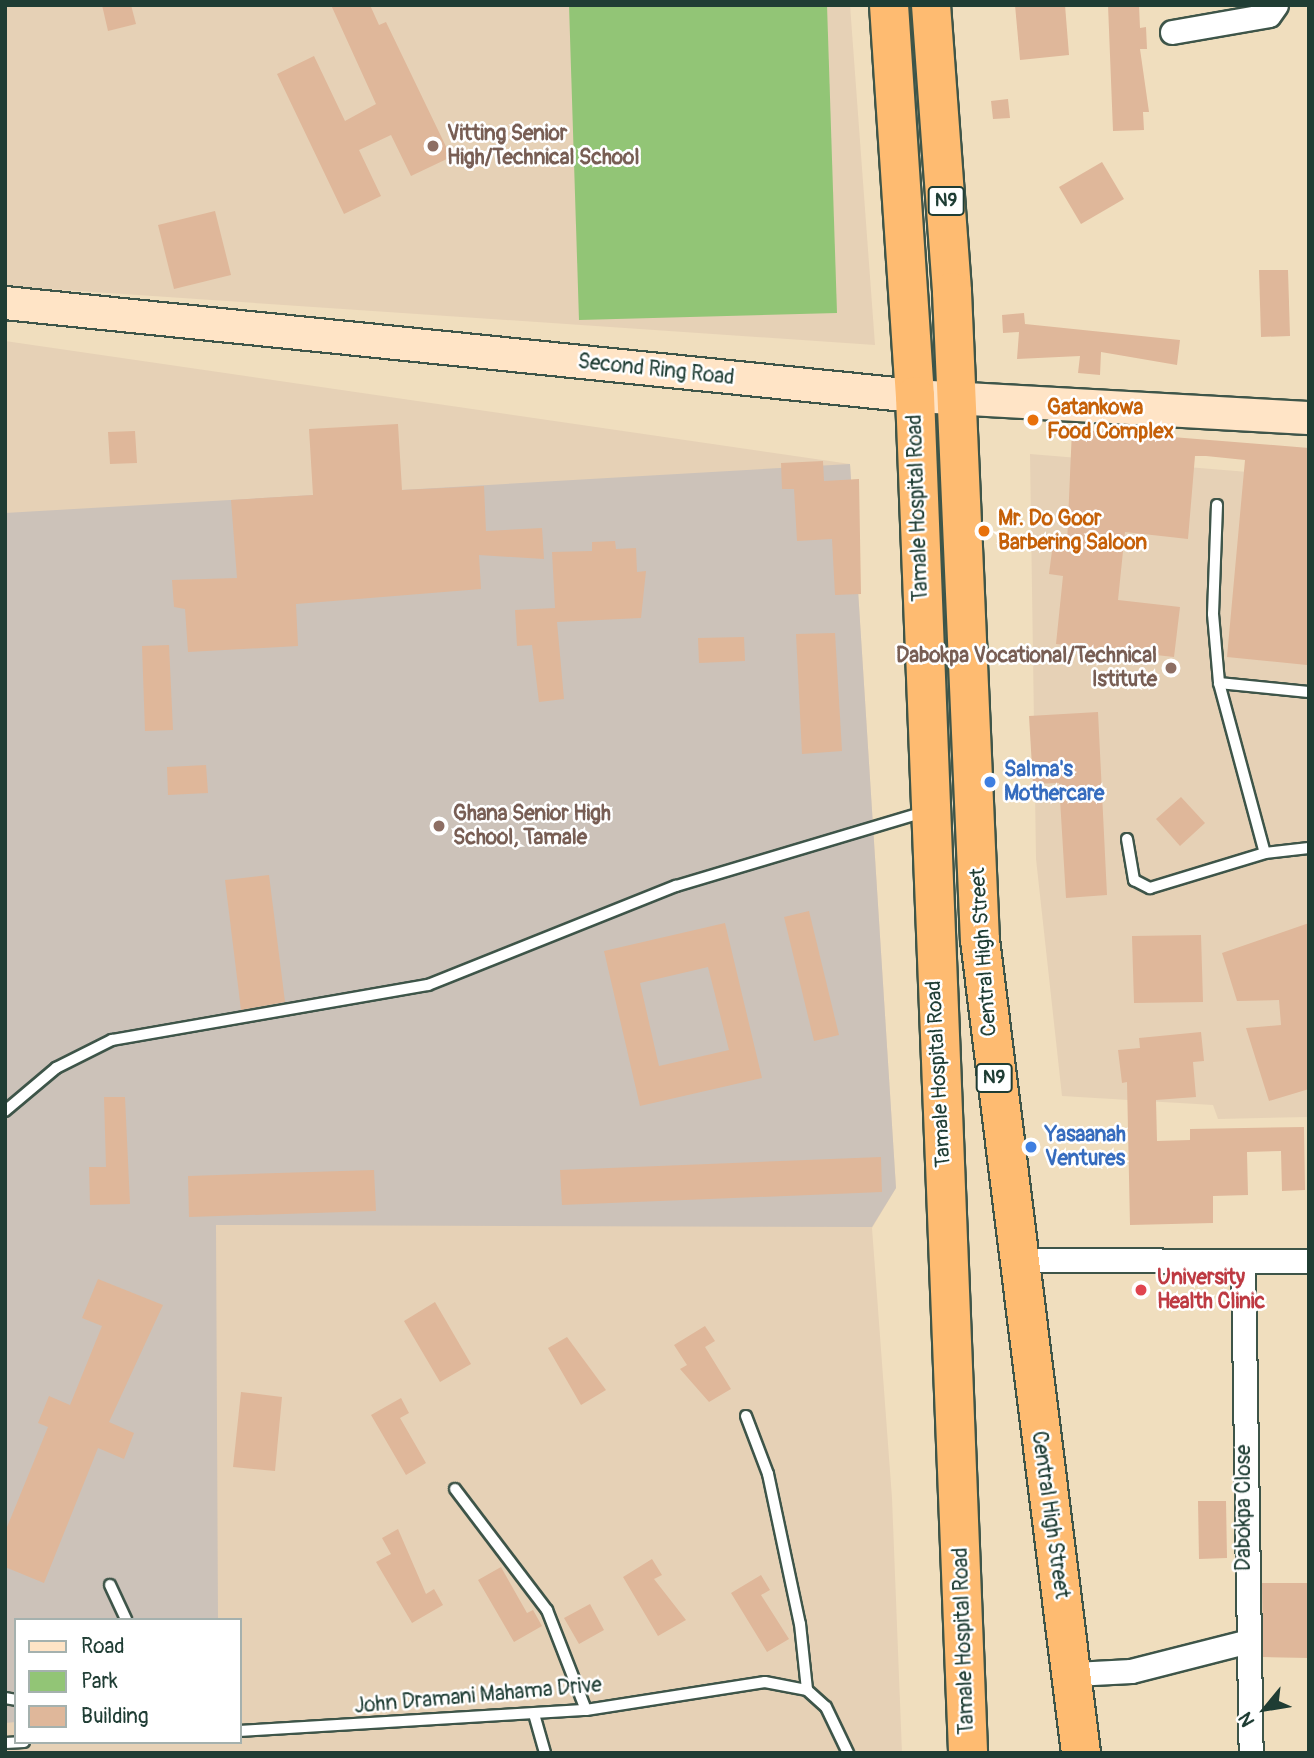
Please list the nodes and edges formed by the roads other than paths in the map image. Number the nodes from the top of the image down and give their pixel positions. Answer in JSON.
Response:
{"nodes":[{"id":1,"x":889,"y":5,"type":"edge"},
{"id":2,"x":931,"y":5,"type":"edge"},
{"id":3,"x":1276,"y":5,"type":"edge"},
{"id":4,"x":1172,"y":32,"type":"dead end"},
{"id":5,"x":5,"y":303,"type":"edge"},
{"id":6,"x":915,"y":396,"type":"junction"},
{"id":7,"x":955,"y":398,"type":"junction"},
{"id":8,"x":1309,"y":418,"type":"edge"},
{"id":9,"x":1217,"y":505,"type":"dead end"},
{"id":10,"x":1219,"y":683,"type":"junction"},
{"id":11,"x":1309,"y":692,"type":"edge"},
{"id":12,"x":928,"y":812,"type":"junction"},
{"id":13,"x":1127,"y":839,"type":"dead end"},
{"id":14,"x":1309,"y":848,"type":"edge"},
{"id":15,"x":1265,"y":853,"type":"junction"},
{"id":16,"x":5,"y":1111,"type":"edge"},
{"id":17,"x":1016,"y":1260,"type":"junction"},
{"id":18,"x":1309,"y":1261,"type":"edge"},
{"id":19,"x":1243,"y":1264,"type":"junction"},
{"id":20,"x":746,"y":1416,"type":"dead end"},
{"id":21,"x":455,"y":1489,"type":"dead end"},
{"id":22,"x":110,"y":1585,"type":"dead end"},
{"id":23,"x":125,"y":1618,"type":"edge"},
{"id":24,"x":1245,"y":1642,"type":"junction"},
{"id":25,"x":1074,"y":1674,"type":"junction"},
{"id":26,"x":807,"y":1690,"type":"junction"},
{"id":27,"x":586,"y":1710,"type":"junction"},
{"id":28,"x":534,"y":1714,"type":"junction"},
{"id":29,"x":242,"y":1731,"type":"edge"},
{"id":30,"x":545,"y":1753,"type":"edge"},
{"id":31,"x":848,"y":1753,"type":"edge"},
{"id":32,"x":968,"y":1753,"type":"edge"},
{"id":33,"x":1081,"y":1753,"type":"edge"},
{"id":34,"x":1251,"y":1753,"type":"edge"}],
"edges":[{"from":1,"to":6,"type":"highway","number":"N9"},
{"from":2,"to":7,"type":"highway","number":"N9"},
{"from":3,"to":4,"type":"street"},
{"from":5,"to":6,"type":"street","name":"Second Ring Road"},
{"from":6,"to":7,"type":"street","name":"Second Ring Road"},
{"from":6,"to":12,"type":"highway","name":"Tamale Hospital Road","number":"N9"},
{"from":7,"to":8,"type":"street","name":"Second Ring Road"},
{"from":7,"to":17,"type":"highway","name":"Central High Street","number":"N9"},
{"from":9,"to":10,"type":"lane"},
{"from":10,"to":11,"type":"lane"},
{"from":10,"to":15,"type":"lane"},
{"from":12,"to":16,"type":"lane"},
{"from":12,"to":32,"type":"highway","name":"Tamale Hospital Road","number":"N9"},
{"from":13,"to":15,"type":"lane"},
{"from":14,"to":15,"type":"lane"},
{"from":17,"to":19,"type":"street"},
{"from":17,"to":25,"type":"highway","name":"Central High Street","number":"N9"},
{"from":18,"to":19,"type":"street"},
{"from":19,"to":24,"type":"street","name":"Dabokpa Close"},
{"from":20,"to":26,"type":"lane"},
{"from":21,"to":27,"type":"lane"},
{"from":22,"to":23,"type":"lane"},
{"from":24,"to":25,"type":"street"},
{"from":24,"to":34,"type":"street","name":"Dabokpa Close"},
{"from":25,"to":33,"type":"highway","name":"Central High Street","number":"N9"},
{"from":26,"to":27,"type":"lane","name":"John Dramani Mahama Drive"},
{"from":26,"to":31,"type":"lane"},
{"from":27,"to":28,"type":"lane","name":"John Dramani Mahama Drive"},
{"from":28,"to":29,"type":"lane","name":"John Dramani Mahama Drive"},
{"from":28,"to":30,"type":"lane"}]}
